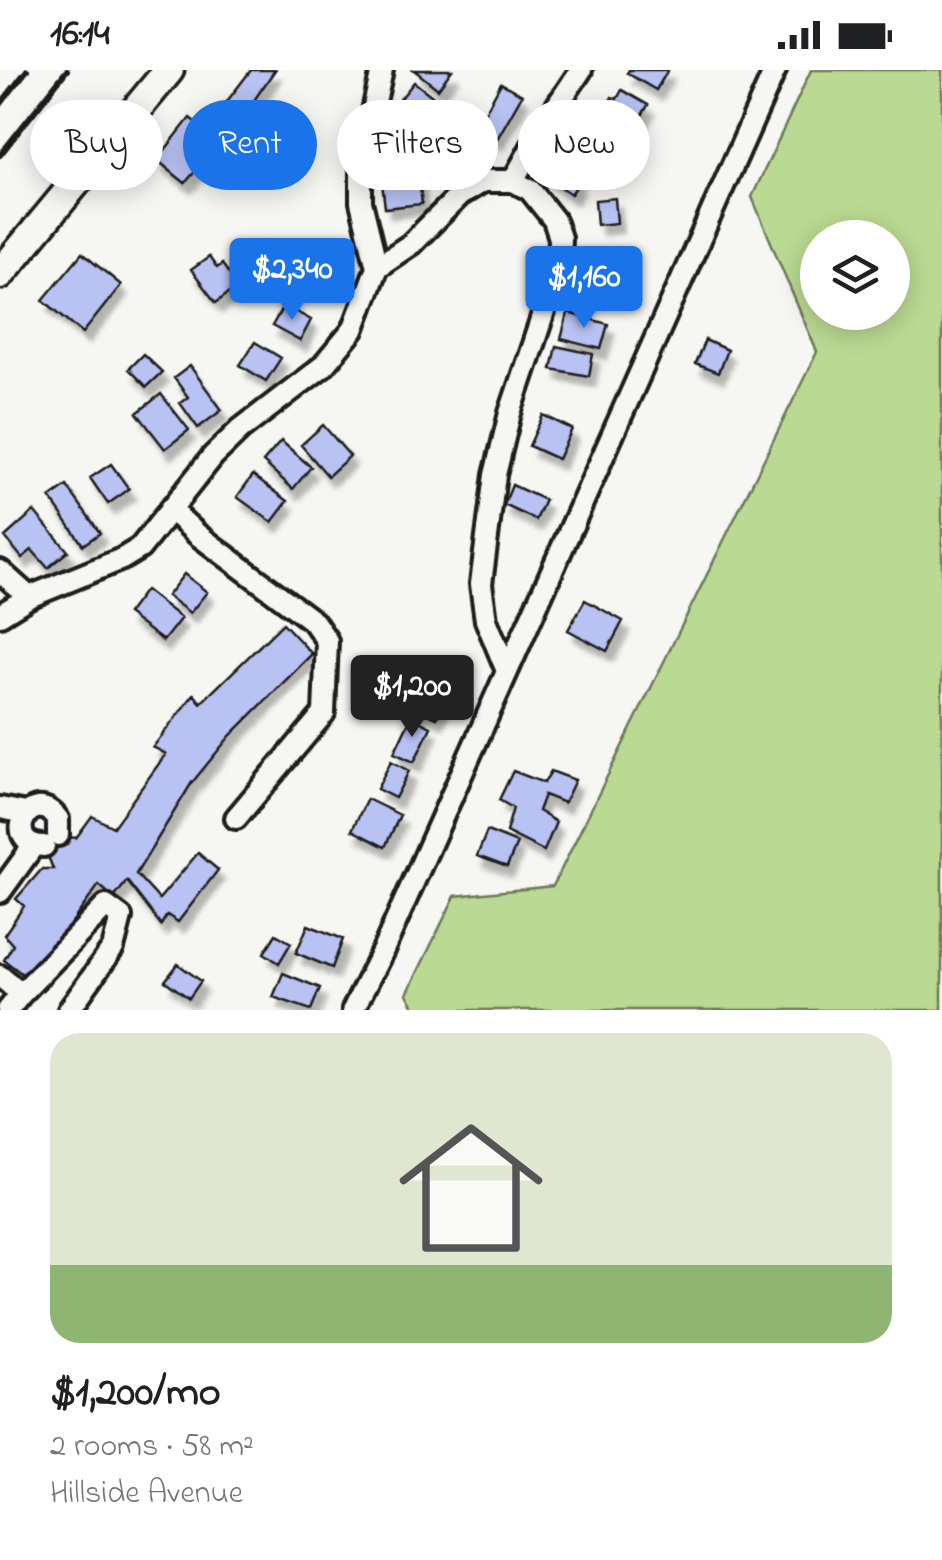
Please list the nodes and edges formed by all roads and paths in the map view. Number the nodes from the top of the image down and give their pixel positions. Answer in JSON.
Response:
{"nodes":[{"id":1,"x":169,"y":70,"type":"edge"},
{"id":2,"x":382,"y":70,"type":"edge"},
{"id":3,"x":581,"y":70,"type":"edge"},
{"id":4,"x":775,"y":70,"type":"edge"},
{"id":5,"x":514,"y":180,"type":"junction"},
{"id":6,"x":4,"y":260,"type":"edge"},
{"id":7,"x":377,"y":267,"type":"junction"},
{"id":8,"x":170,"y":509,"type":"junction"},
{"id":9,"x":0,"y":571,"type":"edge"},
{"id":10,"x":29,"y":597,"type":"junction"},
{"id":11,"x":0,"y":615,"type":"edge"},
{"id":12,"x":507,"y":672,"type":"junction"},
{"id":13,"x":0,"y":808,"type":"edge"},
{"id":14,"x":26,"y":813,"type":"junction"},
{"id":15,"x":236,"y":818,"type":"dead end"},
{"id":16,"x":45,"y":842,"type":"junction"},
{"id":17,"x":0,"y":892,"type":"edge"},
{"id":18,"x":0,"y":976,"type":"edge"},
{"id":19,"x":14,"y":1002,"type":"edge"},
{"id":20,"x":68,"y":1010,"type":"edge"},
{"id":21,"x":353,"y":1010,"type":"edge"}],
"edges":[{"from":1,"to":6,"type":"main road"},
{"from":2,"to":7,"type":"street"},
{"from":3,"to":5,"type":"street"},
{"from":4,"to":12,"type":"street"},
{"from":5,"to":7,"type":"street"},
{"from":5,"to":12,"type":"street"},
{"from":7,"to":8,"type":"street"},
{"from":8,"to":10,"type":"street"},
{"from":8,"to":15,"type":"street"},
{"from":9,"to":10,"type":"street"},
{"from":10,"to":11,"type":"street"},
{"from":12,"to":21,"type":"street"},
{"from":13,"to":14,"type":"street"},
{"from":14,"to":16,"type":"street"},
{"from":14,"to":16,"type":"street"},
{"from":16,"to":17,"type":"street"},
{"from":18,"to":19,"type":"street"},
{"from":19,"to":20,"type":"street"}]}
